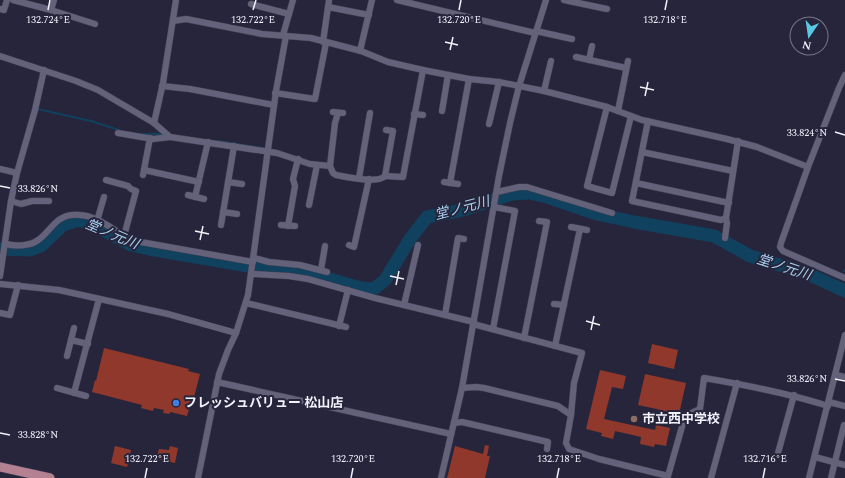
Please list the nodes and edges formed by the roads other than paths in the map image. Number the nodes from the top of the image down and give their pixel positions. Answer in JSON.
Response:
{"nodes":[{"id":1,"x":7,"y":0,"type":"edge"},
{"id":2,"x":13,"y":0,"type":"edge"},
{"id":3,"x":54,"y":0,"type":"edge"},
{"id":4,"x":176,"y":0,"type":"edge"},
{"id":5,"x":293,"y":0,"type":"edge"},
{"id":6,"x":372,"y":0,"type":"edge"},
{"id":7,"x":397,"y":0,"type":"edge"},
{"id":8,"x":546,"y":0,"type":"edge"},
{"id":9,"x":564,"y":0,"type":"edge"},
{"id":10,"x":418,"y":2,"type":"edge"},
{"id":11,"x":328,"y":3,"type":"edge"},
{"id":12,"x":250,"y":4,"type":"dead end"},
{"id":13,"x":0,"y":9,"type":"edge"},
{"id":14,"x":608,"y":9,"type":"dead end"},
{"id":15,"x":51,"y":10,"type":"junction"},
{"id":16,"x":289,"y":14,"type":"junction"},
{"id":17,"x":369,"y":15,"type":"junction"},
{"id":18,"x":173,"y":21,"type":"junction"},
{"id":19,"x":95,"y":24,"type":"dead end"},
{"id":20,"x":536,"y":32,"type":"junction"},
{"id":21,"x":284,"y":35,"type":"junction"},
{"id":22,"x":572,"y":39,"type":"dead end"},
{"id":23,"x":324,"y":42,"type":"junction"},
{"id":24,"x":592,"y":46,"type":"dead end"},
{"id":25,"x":360,"y":51,"type":"junction"},
{"id":26,"x":0,"y":56,"type":"edge"},
{"id":27,"x":576,"y":57,"type":"dead end"},
{"id":28,"x":589,"y":60,"type":"junction"},
{"id":29,"x":551,"y":61,"type":"dead end"},
{"id":30,"x":628,"y":61,"type":"dead end"},
{"id":31,"x":626,"y":68,"type":"junction"},
{"id":32,"x":44,"y":70,"type":"junction"},
{"id":33,"x":423,"y":70,"type":"junction"},
{"id":34,"x":448,"y":75,"type":"junction"},
{"id":35,"x":845,"y":75,"type":"edge"},
{"id":36,"x":469,"y":79,"type":"junction"},
{"id":37,"x":499,"y":82,"type":"junction"},
{"id":38,"x":162,"y":86,"type":"junction"},
{"id":39,"x":519,"y":86,"type":"junction"},
{"id":40,"x":544,"y":91,"type":"junction"},
{"id":41,"x":275,"y":93,"type":"junction"},
{"id":42,"x":274,"y":105,"type":"junction"},
{"id":43,"x":607,"y":107,"type":"junction"},
{"id":44,"x":442,"y":111,"type":"dead end"},
{"id":45,"x":618,"y":111,"type":"junction"},
{"id":46,"x":338,"y":113,"type":"dead end"},
{"id":47,"x":370,"y":113,"type":"dead end"},
{"id":48,"x":414,"y":114,"type":"junction"},
{"id":49,"x":423,"y":115,"type":"dead end"},
{"id":50,"x":631,"y":116,"type":"junction"},
{"id":51,"x":648,"y":121,"type":"junction"},
{"id":52,"x":154,"y":123,"type":"junction"},
{"id":53,"x":490,"y":124,"type":"dead end"},
{"id":54,"x":386,"y":130,"type":"dead end"},
{"id":55,"x":118,"y":133,"type":"dead end"},
{"id":56,"x":170,"y":137,"type":"junction"},
{"id":57,"x":150,"y":138,"type":"junction"},
{"id":58,"x":738,"y":141,"type":"junction"},
{"id":59,"x":208,"y":142,"type":"junction"},
{"id":60,"x":234,"y":146,"type":"junction"},
{"id":61,"x":456,"y":151,"type":"junction"},
{"id":62,"x":267,"y":152,"type":"junction"},
{"id":63,"x":642,"y":152,"type":"junction"},
{"id":64,"x":464,"y":153,"type":"dead end"},
{"id":65,"x":298,"y":160,"type":"junction"},
{"id":66,"x":317,"y":165,"type":"junction"},
{"id":67,"x":330,"y":166,"type":"junction"},
{"id":68,"x":808,"y":167,"type":"junction"},
{"id":69,"x":0,"y":169,"type":"edge"},
{"id":70,"x":733,"y":171,"type":"junction"},
{"id":71,"x":17,"y":173,"type":"junction"},
{"id":72,"x":385,"y":176,"type":"junction"},
{"id":73,"x":359,"y":178,"type":"junction"},
{"id":74,"x":369,"y":179,"type":"junction"},
{"id":75,"x":106,"y":180,"type":"dead end"},
{"id":76,"x":199,"y":182,"type":"junction"},
{"id":77,"x":228,"y":182,"type":"junction"},
{"id":78,"x":636,"y":183,"type":"junction"},
{"id":79,"x":242,"y":184,"type":"dead end"},
{"id":80,"x":458,"y":184,"type":"dead end"},
{"id":81,"x":497,"y":192,"type":"junction"},
{"id":82,"x":188,"y":195,"type":"dead end"},
{"id":83,"x":104,"y":197,"type":"dead end"},
{"id":84,"x":196,"y":197,"type":"junction"},
{"id":85,"x":204,"y":199,"type":"dead end"},
{"id":86,"x":11,"y":201,"type":"junction"},
{"id":87,"x":50,"y":201,"type":"dead end"},
{"id":88,"x":729,"y":203,"type":"junction"},
{"id":89,"x":309,"y":205,"type":"dead end"},
{"id":90,"x":494,"y":207,"type":"junction"},
{"id":91,"x":223,"y":212,"type":"junction"},
{"id":92,"x":237,"y":214,"type":"dead end"},
{"id":93,"x":612,"y":214,"type":"dead end"},
{"id":94,"x":726,"y":218,"type":"junction"},
{"id":95,"x":97,"y":221,"type":"junction"},
{"id":96,"x":539,"y":221,"type":"dead end"},
{"id":97,"x":221,"y":224,"type":"dead end"},
{"id":98,"x":281,"y":224,"type":"dead end"},
{"id":99,"x":288,"y":226,"type":"junction"},
{"id":100,"x":295,"y":226,"type":"dead end"},
{"id":101,"x":571,"y":227,"type":"dead end"},
{"id":102,"x":580,"y":228,"type":"junction"},
{"id":103,"x":587,"y":230,"type":"dead end"},
{"id":104,"x":124,"y":236,"type":"junction"},
{"id":105,"x":724,"y":238,"type":"dead end"},
{"id":106,"x":464,"y":239,"type":"dead end"},
{"id":107,"x":349,"y":245,"type":"dead end"},
{"id":108,"x":418,"y":245,"type":"dead end"},
{"id":109,"x":325,"y":246,"type":"dead end"},
{"id":110,"x":4,"y":248,"type":"junction"},
{"id":111,"x":286,"y":257,"type":"dead end"},
{"id":112,"x":254,"y":261,"type":"junction"},
{"id":113,"x":286,"y":264,"type":"junction"},
{"id":114,"x":563,"y":268,"type":"dead end"},
{"id":115,"x":571,"y":269,"type":"junction"},
{"id":116,"x":252,"y":272,"type":"junction"},
{"id":117,"x":0,"y":276,"type":"edge"},
{"id":118,"x":845,"y":278,"type":"edge"},
{"id":119,"x":0,"y":284,"type":"edge"},
{"id":120,"x":18,"y":285,"type":"junction"},
{"id":121,"x":348,"y":290,"type":"junction"},
{"id":122,"x":99,"y":299,"type":"junction"},
{"id":123,"x":524,"y":301,"type":"dead end"},
{"id":124,"x":246,"y":303,"type":"junction"},
{"id":125,"x":531,"y":303,"type":"junction"},
{"id":126,"x":554,"y":304,"type":"dead end"},
{"id":127,"x":404,"y":305,"type":"junction"},
{"id":128,"x":564,"y":306,"type":"junction"},
{"id":129,"x":0,"y":313,"type":"edge"},
{"id":130,"x":445,"y":315,"type":"junction"},
{"id":131,"x":474,"y":323,"type":"junction"},
{"id":132,"x":339,"y":326,"type":"junction"},
{"id":133,"x":346,"y":327,"type":"dead end"},
{"id":134,"x":74,"y":328,"type":"dead end"},
{"id":135,"x":493,"y":329,"type":"junction"},
{"id":136,"x":236,"y":332,"type":"junction"},
{"id":137,"x":845,"y":335,"type":"edge"},
{"id":138,"x":524,"y":338,"type":"junction"},
{"id":139,"x":71,"y":340,"type":"junction"},
{"id":140,"x":88,"y":344,"type":"junction"},
{"id":141,"x":555,"y":346,"type":"junction"},
{"id":142,"x":843,"y":350,"type":"edge"},
{"id":143,"x":67,"y":356,"type":"dead end"},
{"id":144,"x":836,"y":375,"type":"junction"},
{"id":145,"x":845,"y":378,"type":"edge"},
{"id":146,"x":217,"y":382,"type":"junction"},
{"id":147,"x":737,"y":383,"type":"junction"},
{"id":148,"x":57,"y":388,"type":"dead end"},
{"id":149,"x":462,"y":388,"type":"junction"},
{"id":150,"x":74,"y":393,"type":"junction"},
{"id":151,"x":794,"y":395,"type":"junction"},
{"id":152,"x":86,"y":396,"type":"dead end"},
{"id":153,"x":829,"y":404,"type":"junction"},
{"id":154,"x":845,"y":406,"type":"edge"},
{"id":155,"x":571,"y":415,"type":"junction"},
{"id":156,"x":454,"y":423,"type":"junction"},
{"id":157,"x":845,"y":426,"type":"edge"},
{"id":158,"x":451,"y":434,"type":"junction"},
{"id":159,"x":547,"y":449,"type":"dead end"},
{"id":160,"x":778,"y":454,"type":"dead end"},
{"id":161,"x":815,"y":457,"type":"junction"},
{"id":162,"x":835,"y":462,"type":"junction"},
{"id":163,"x":845,"y":464,"type":"edge"},
{"id":164,"x":0,"y":468,"type":"edge"},
{"id":165,"x":50,"y":478,"type":"edge"},
{"id":166,"x":198,"y":478,"type":"edge"},
{"id":167,"x":441,"y":478,"type":"edge"},
{"id":168,"x":711,"y":478,"type":"edge"},
{"id":169,"x":810,"y":478,"type":"edge"},
{"id":170,"x":831,"y":478,"type":"edge"}],
"edges":[{"from":1,"to":13,"type":"street"},
{"from":2,"to":15,"type":"street"},
{"from":3,"to":15,"type":"street"},
{"from":4,"to":18,"type":"street"},
{"from":5,"to":16,"type":"street"},
{"from":6,"to":17,"type":"street"},
{"from":7,"to":10,"type":"street"},
{"from":8,"to":20,"type":"street"},
{"from":9,"to":14,"type":"street"},
{"from":10,"to":20,"type":"street"},
{"from":11,"to":17,"type":"street"},
{"from":11,"to":23,"type":"street"},
{"from":12,"to":16,"type":"street"},
{"from":15,"to":19,"type":"street"},
{"from":16,"to":21,"type":"street"},
{"from":17,"to":25,"type":"street"},
{"from":18,"to":21,"type":"street"},
{"from":18,"to":38,"type":"street"},
{"from":20,"to":22,"type":"street"},
{"from":20,"to":39,"type":"street"},
{"from":21,"to":23,"type":"street"},
{"from":21,"to":41,"type":"street"},
{"from":23,"to":25,"type":"street"},
{"from":23,"to":41,"type":"street"},
{"from":24,"to":28,"type":"street"},
{"from":25,"to":33,"type":"street"},
{"from":26,"to":32,"type":"street"},
{"from":27,"to":28,"type":"street"},
{"from":28,"to":31,"type":"street"},
{"from":29,"to":40,"type":"street"},
{"from":30,"to":31,"type":"street"},
{"from":31,"to":45,"type":"street"},
{"from":32,"to":52,"type":"street"},
{"from":32,"to":71,"type":"street"},
{"from":33,"to":34,"type":"street"},
{"from":33,"to":48,"type":"street"},
{"from":34,"to":36,"type":"street"},
{"from":34,"to":44,"type":"street"},
{"from":35,"to":68,"type":"street"},
{"from":36,"to":37,"type":"street"},
{"from":36,"to":61,"type":"street"},
{"from":37,"to":39,"type":"street"},
{"from":37,"to":53,"type":"street"},
{"from":38,"to":42,"type":"street"},
{"from":38,"to":52,"type":"street"},
{"from":39,"to":40,"type":"street"},
{"from":39,"to":81,"type":"street"},
{"from":40,"to":43,"type":"street"},
{"from":41,"to":42,"type":"street"},
{"from":42,"to":62,"type":"street"},
{"from":43,"to":45,"type":"street"},
{"from":43,"to":50,"type":"street"},
{"from":45,"to":50,"type":"street"},
{"from":46,"to":67,"type":"street"},
{"from":47,"to":73,"type":"street"},
{"from":48,"to":49,"type":"street"},
{"from":48,"to":72,"type":"street"},
{"from":50,"to":51,"type":"street"},
{"from":51,"to":58,"type":"street"},
{"from":51,"to":63,"type":"street"},
{"from":52,"to":56,"type":"street"},
{"from":54,"to":72,"type":"street"},
{"from":55,"to":57,"type":"street"},
{"from":56,"to":57,"type":"street"},
{"from":56,"to":59,"type":"street"},
{"from":57,"to":76,"type":"street"},
{"from":58,"to":68,"type":"street"},
{"from":58,"to":70,"type":"street"},
{"from":59,"to":60,"type":"street"},
{"from":59,"to":76,"type":"street"},
{"from":60,"to":62,"type":"street"},
{"from":60,"to":77,"type":"street"},
{"from":61,"to":64,"type":"street"},
{"from":61,"to":80,"type":"street"},
{"from":62,"to":65,"type":"street"},
{"from":62,"to":112,"type":"street"},
{"from":63,"to":70,"type":"street"},
{"from":63,"to":78,"type":"street"},
{"from":65,"to":66,"type":"street"},
{"from":65,"to":99,"type":"street"},
{"from":66,"to":67,"type":"street"},
{"from":66,"to":89,"type":"street"},
{"from":67,"to":73,"type":"street"},
{"from":68,"to":118,"type":"street"},
{"from":69,"to":71,"type":"street"},
{"from":70,"to":88,"type":"street"},
{"from":71,"to":86,"type":"street"},
{"from":72,"to":74,"type":"street"},
{"from":73,"to":74,"type":"street"},
{"from":74,"to":107,"type":"street"},
{"from":75,"to":104,"type":"street"},
{"from":76,"to":84,"type":"street"},
{"from":77,"to":79,"type":"street"},
{"from":77,"to":91,"type":"street"},
{"from":78,"to":88,"type":"street"},
{"from":78,"to":94,"type":"street"},
{"from":81,"to":90,"type":"street"},
{"from":81,"to":93,"type":"street"},
{"from":82,"to":84,"type":"street"},
{"from":83,"to":95,"type":"street"},
{"from":84,"to":85,"type":"street"},
{"from":86,"to":87,"type":"street"},
{"from":86,"to":110,"type":"street"},
{"from":88,"to":94,"type":"street"},
{"from":90,"to":131,"type":"street"},
{"from":90,"to":135,"type":"street"},
{"from":91,"to":92,"type":"street"},
{"from":91,"to":97,"type":"street"},
{"from":94,"to":105,"type":"street"},
{"from":95,"to":104,"type":"street"},
{"from":95,"to":110,"type":"street"},
{"from":96,"to":125,"type":"street"},
{"from":98,"to":99,"type":"street"},
{"from":99,"to":100,"type":"street"},
{"from":101,"to":102,"type":"street"},
{"from":102,"to":103,"type":"street"},
{"from":102,"to":115,"type":"street"},
{"from":104,"to":112,"type":"street"},
{"from":106,"to":130,"type":"street"},
{"from":108,"to":127,"type":"street"},
{"from":109,"to":113,"type":"street"},
{"from":110,"to":117,"type":"street"},
{"from":111,"to":113,"type":"street"},
{"from":112,"to":113,"type":"street"},
{"from":112,"to":116,"type":"street"},
{"from":114,"to":115,"type":"street"},
{"from":115,"to":128,"type":"street"},
{"from":116,"to":121,"type":"street"},
{"from":116,"to":124,"type":"street"},
{"from":119,"to":120,"type":"street"},
{"from":120,"to":122,"type":"street"},
{"from":120,"to":129,"type":"street"},
{"from":121,"to":127,"type":"street"},
{"from":121,"to":132,"type":"street"},
{"from":122,"to":136,"type":"street"},
{"from":122,"to":140,"type":"street"},
{"from":123,"to":125,"type":"street"},
{"from":124,"to":132,"type":"street"},
{"from":124,"to":136,"type":"street"},
{"from":125,"to":138,"type":"street"},
{"from":126,"to":128,"type":"street"},
{"from":127,"to":130,"type":"street"},
{"from":128,"to":141,"type":"street"},
{"from":130,"to":131,"type":"street"},
{"from":131,"to":135,"type":"street"},
{"from":131,"to":149,"type":"street"},
{"from":132,"to":133,"type":"street"},
{"from":134,"to":139,"type":"street"},
{"from":135,"to":138,"type":"street"},
{"from":136,"to":146,"type":"street"},
{"from":137,"to":142,"type":"street"},
{"from":138,"to":141,"type":"street"},
{"from":139,"to":140,"type":"street"},
{"from":139,"to":143,"type":"street"},
{"from":140,"to":150,"type":"street"},
{"from":141,"to":155,"type":"street"},
{"from":142,"to":144,"type":"street"},
{"from":144,"to":145,"type":"street"},
{"from":144,"to":153,"type":"street"},
{"from":146,"to":158,"type":"street"},
{"from":146,"to":166,"type":"street"},
{"from":147,"to":151,"type":"street"},
{"from":147,"to":155,"type":"street"},
{"from":147,"to":168,"type":"street"},
{"from":148,"to":150,"type":"street"},
{"from":149,"to":155,"type":"street"},
{"from":149,"to":156,"type":"street"},
{"from":150,"to":152,"type":"street"},
{"from":151,"to":153,"type":"street"},
{"from":151,"to":160,"type":"street"},
{"from":153,"to":154,"type":"street"},
{"from":153,"to":161,"type":"street"},
{"from":156,"to":158,"type":"street"},
{"from":156,"to":159,"type":"street"},
{"from":157,"to":162,"type":"street"},
{"from":158,"to":167,"type":"street"},
{"from":161,"to":162,"type":"street"},
{"from":161,"to":169,"type":"street"},
{"from":162,"to":163,"type":"street"},
{"from":162,"to":170,"type":"street"},
{"from":164,"to":165,"type":"main road"}]}
